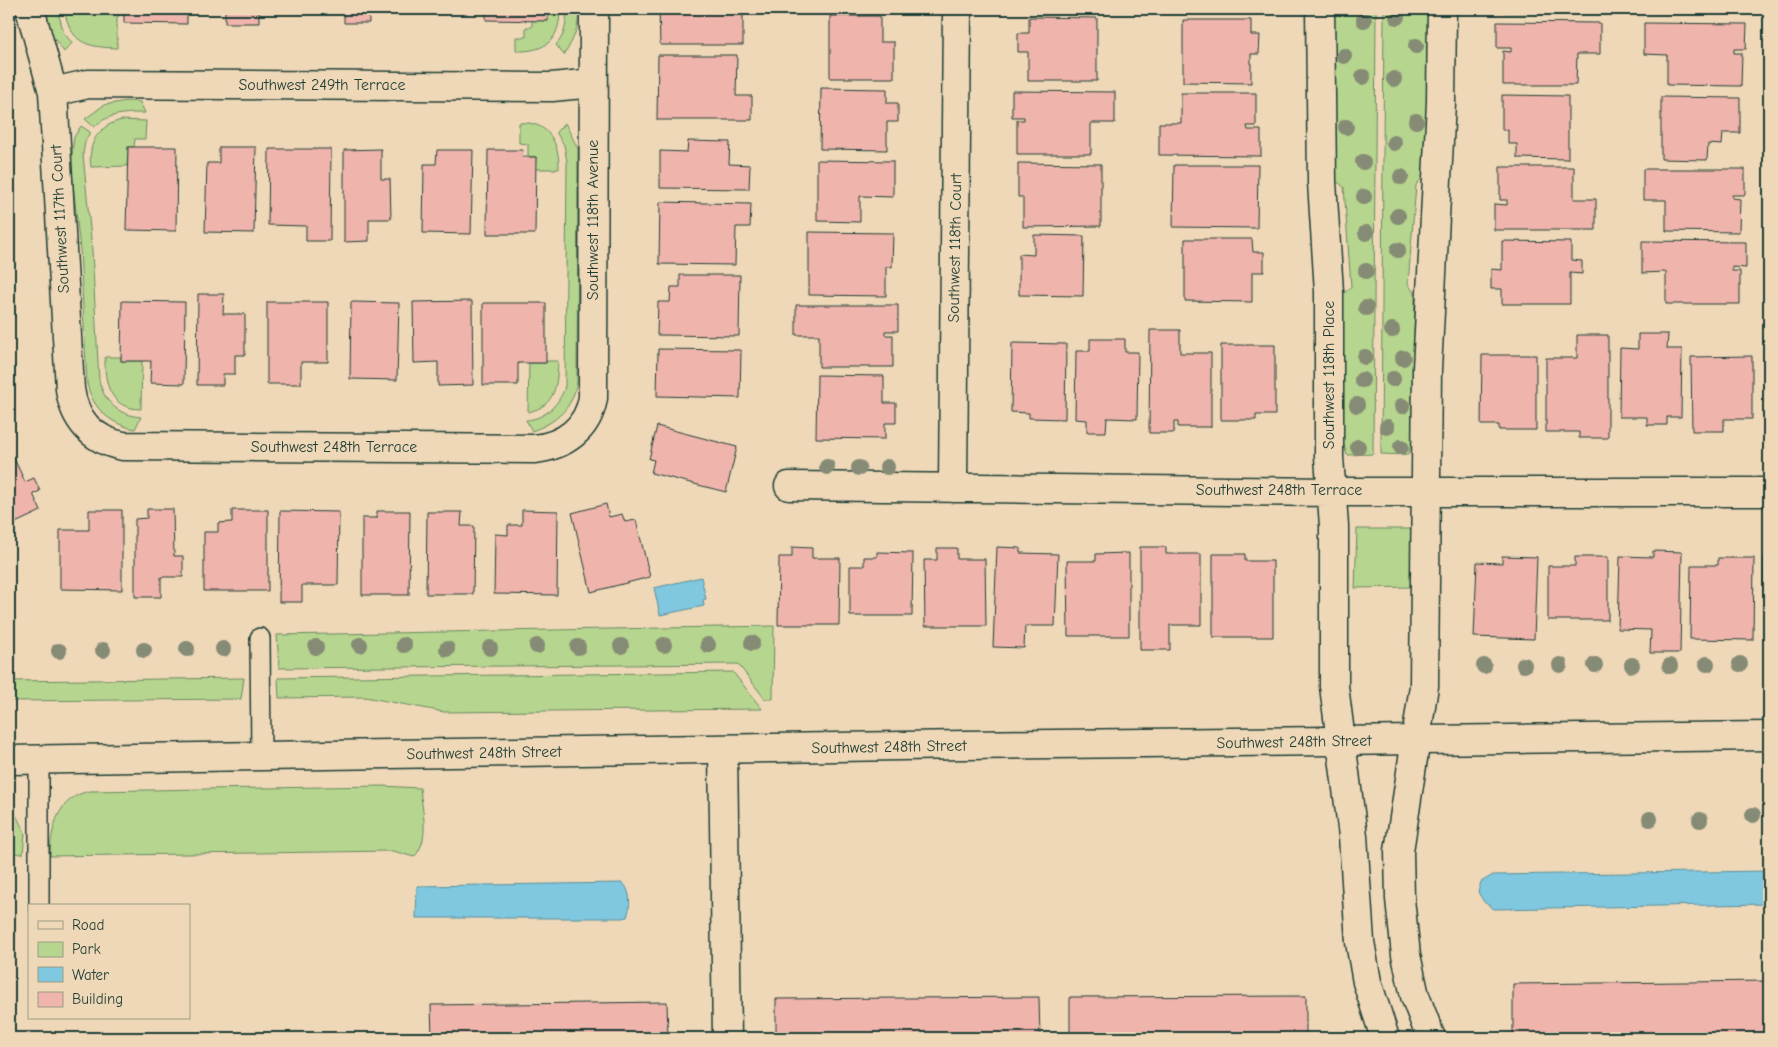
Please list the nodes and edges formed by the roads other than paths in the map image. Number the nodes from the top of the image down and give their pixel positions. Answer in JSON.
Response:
{"nodes":[{"id":1,"x":30,"y":9,"type":"edge"},
{"id":2,"x":594,"y":9,"type":"edge"},
{"id":3,"x":957,"y":9,"type":"edge"},
{"id":4,"x":1320,"y":9,"type":"edge"},
{"id":5,"x":1442,"y":9,"type":"edge"},
{"id":6,"x":593,"y":84,"type":"junction"},
{"id":7,"x":53,"y":92,"type":"junction"},
{"id":8,"x":86,"y":427,"type":"joint"},
{"id":9,"x":580,"y":428,"type":"joint"},
{"id":10,"x":789,"y":486,"type":"dead end"},
{"id":11,"x":953,"y":488,"type":"junction"},
{"id":12,"x":1424,"y":491,"type":"junction"},
{"id":13,"x":1332,"y":492,"type":"junction"},
{"id":14,"x":1769,"y":492,"type":"edge"},
{"id":15,"x":260,"y":638,"type":"dead end"},
{"id":16,"x":1769,"y":736,"type":"edge"},
{"id":17,"x":1416,"y":741,"type":"junction"},
{"id":18,"x":1342,"y":742,"type":"junction"},
{"id":19,"x":723,"y":750,"type":"junction"},
{"id":20,"x":261,"y":757,"type":"junction"},
{"id":21,"x":39,"y":759,"type":"junction"},
{"id":22,"x":9,"y":760,"type":"edge"},
{"id":23,"x":39,"y":904,"type":"edge"},
{"id":24,"x":727,"y":1038,"type":"edge"},
{"id":25,"x":1385,"y":1038,"type":"edge"},
{"id":26,"x":1430,"y":1038,"type":"edge"}],
"edges":[{"from":1,"to":7,"type":"street","name":"Southwest 117th Court"},
{"from":2,"to":6,"type":"street","name":"Southwest 118th Avenue"},
{"from":3,"to":11,"type":"street","name":"Southwest 118th Court"},
{"from":4,"to":13,"type":"street","name":"Southwest 118th Place"},
{"from":5,"to":12,"type":"street"},
{"from":6,"to":7,"type":"street","name":"Southwest 249th Terrace"},
{"from":6,"to":9,"type":"street","name":"Southwest 118th Avenue"},
{"from":7,"to":8,"type":"street","name":"Southwest 117th Court"},
{"from":8,"to":9,"type":"street","name":"Southwest 248th Terrace"},
{"from":10,"to":11,"type":"street","name":"Southwest 248th Terrace"},
{"from":11,"to":13,"type":"street","name":"Southwest 248th Terrace"},
{"from":12,"to":13,"type":"street","name":"Southwest 248th Terrace"},
{"from":12,"to":14,"type":"street","name":"Southwest 248th Terrace"},
{"from":12,"to":17,"type":"street"},
{"from":13,"to":18,"type":"street","name":"Southwest 118th Place"},
{"from":15,"to":20,"type":"lane"},
{"from":16,"to":17,"type":"street","name":"Southwest 248th Street"},
{"from":17,"to":18,"type":"street","name":"Southwest 248th Street"},
{"from":17,"to":26,"type":"street"},
{"from":18,"to":19,"type":"street","name":"Southwest 248th Street"},
{"from":18,"to":25,"type":"street","name":"Southwest 118th Place"},
{"from":19,"to":20,"type":"street","name":"Southwest 248th Street"},
{"from":19,"to":24,"type":"street"},
{"from":20,"to":21,"type":"street","name":"Southwest 248th Street"},
{"from":21,"to":22,"type":"street","name":"Southwest 248th Street"},
{"from":21,"to":23,"type":"lane"}]}
